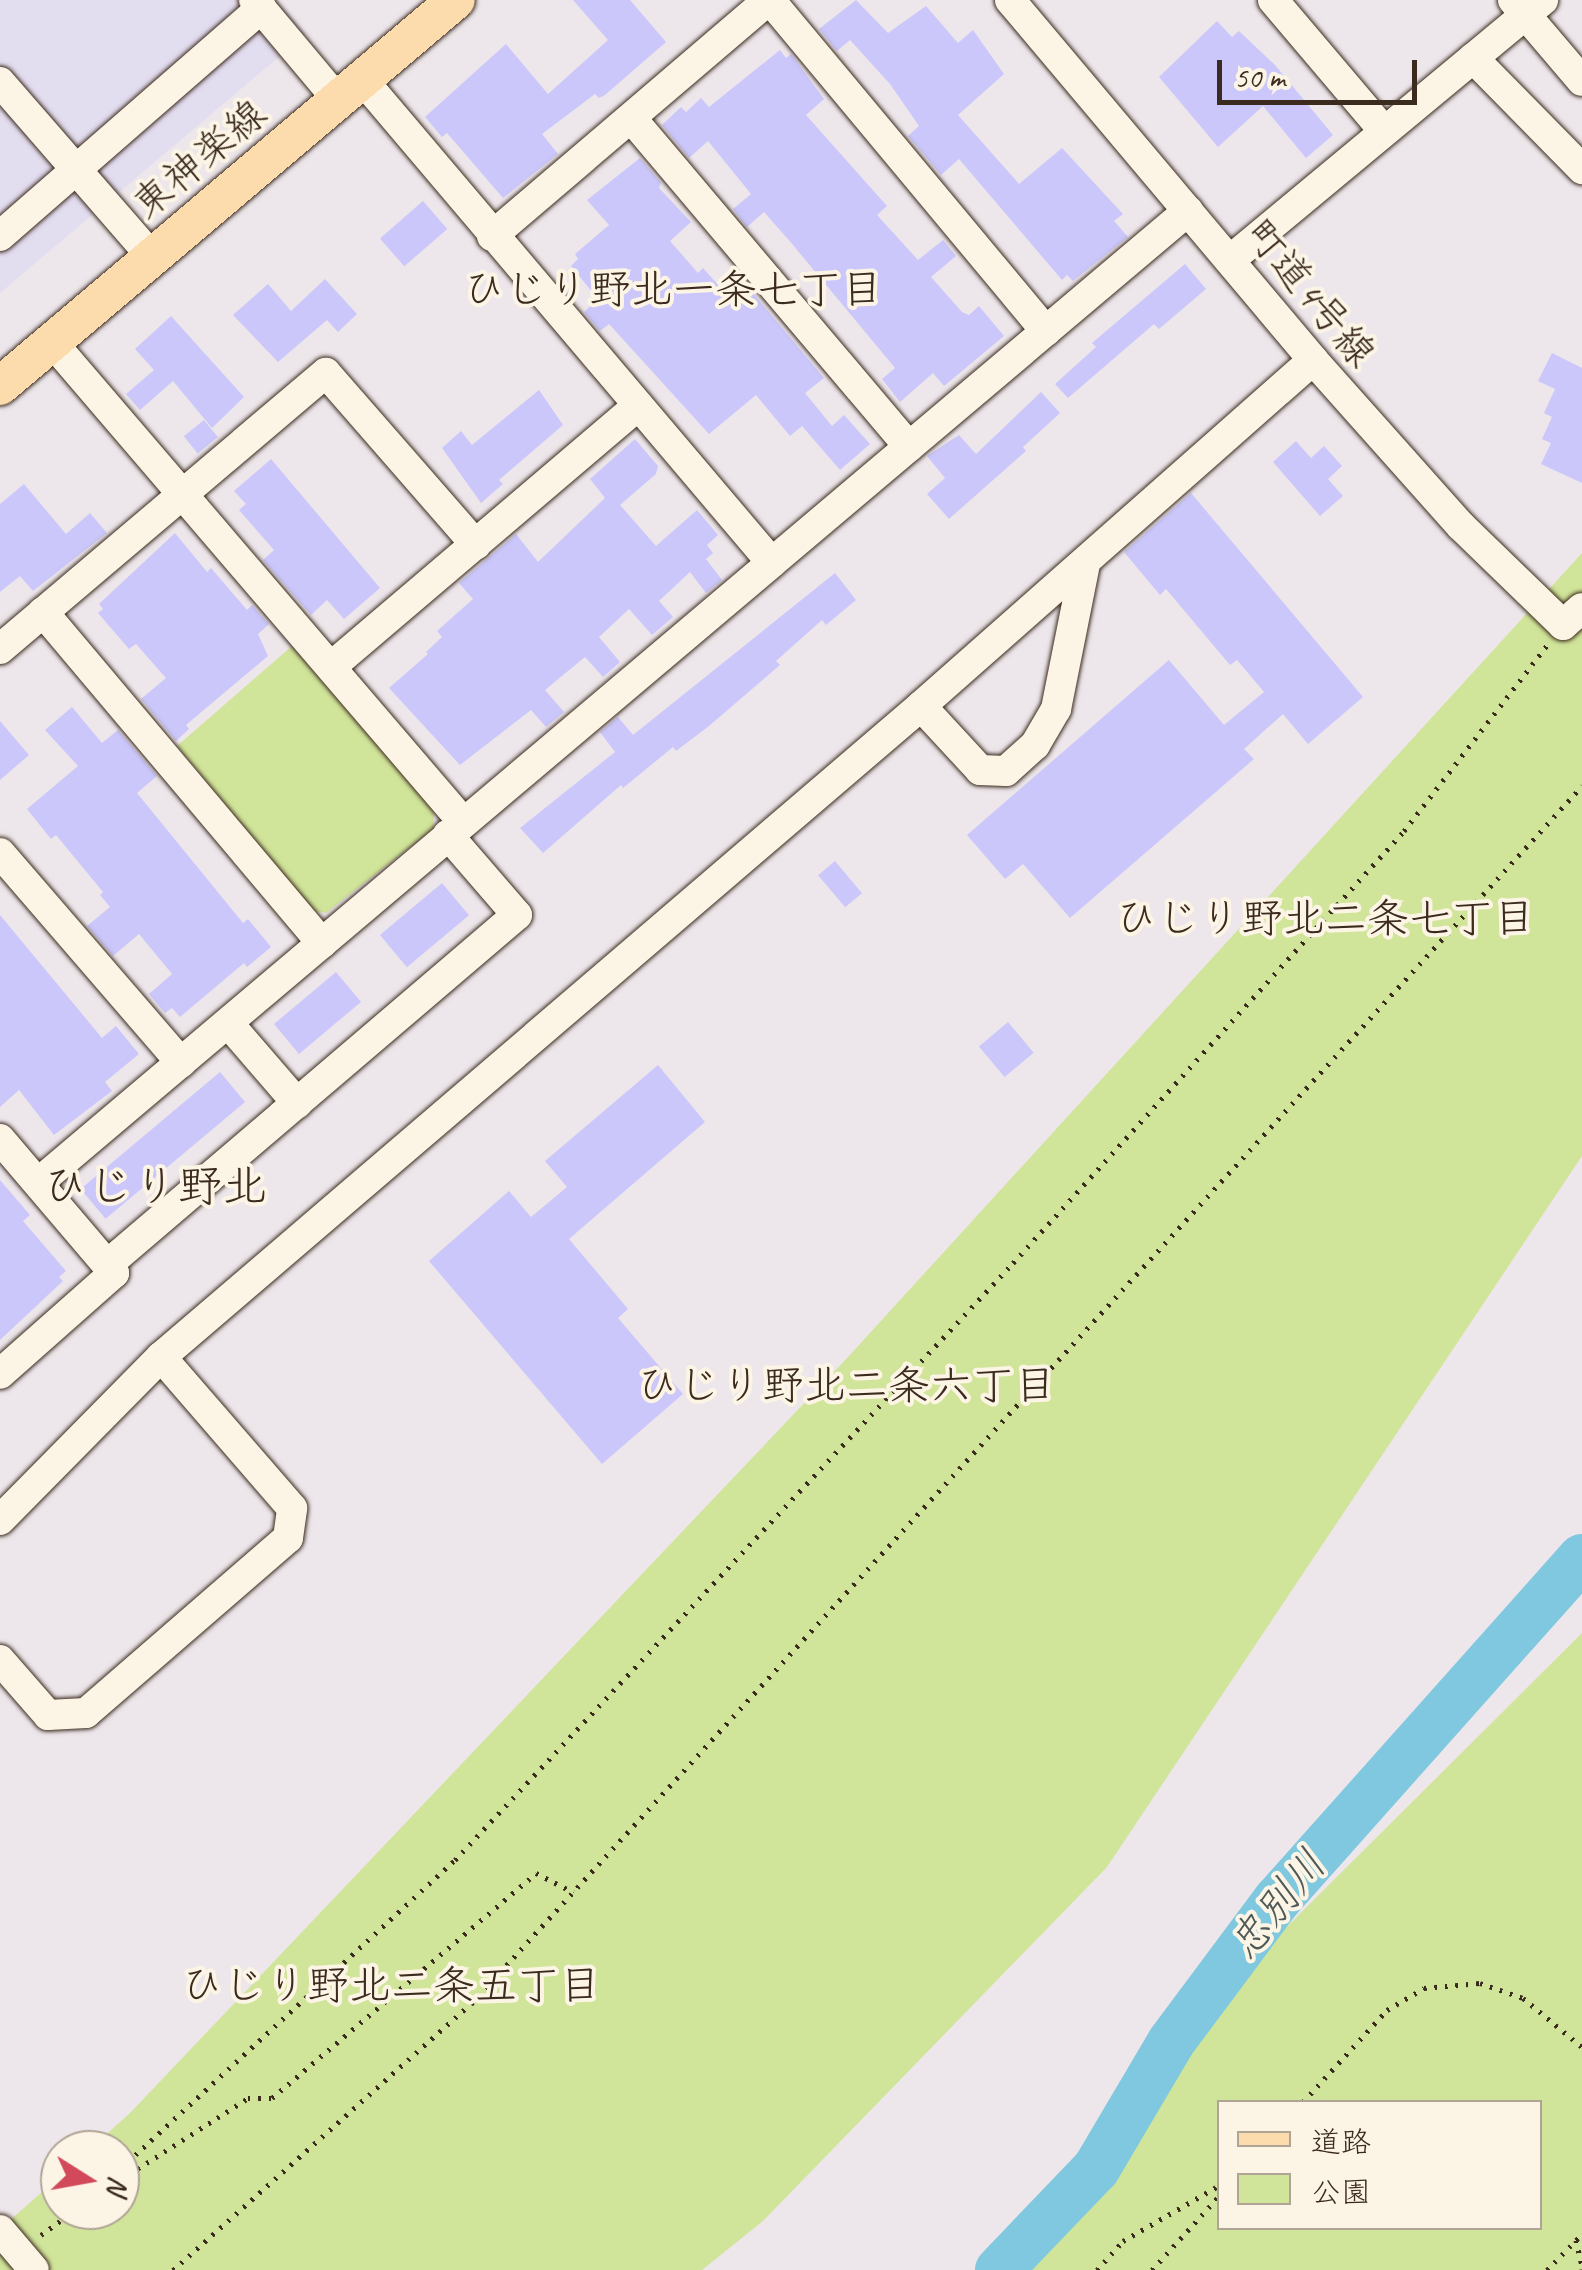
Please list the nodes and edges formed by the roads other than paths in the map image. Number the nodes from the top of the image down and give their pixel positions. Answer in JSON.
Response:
{"nodes":[{"id":1,"x":456,"y":0,"type":"edge"},
{"id":2,"x":769,"y":0,"type":"edge"},
{"id":3,"x":1010,"y":0,"type":"edge"},
{"id":4,"x":1273,"y":0,"type":"edge"},
{"id":5,"x":258,"y":4,"type":"edge"},
{"id":6,"x":1527,"y":5,"type":"edge"},
{"id":7,"x":1472,"y":58,"type":"junction"},
{"id":8,"x":1582,"y":81,"type":"edge"},
{"id":9,"x":0,"y":82,"type":"edge"},
{"id":10,"x":350,"y":89,"type":"junction"},
{"id":11,"x":632,"y":118,"type":"junction"},
{"id":12,"x":1384,"y":131,"type":"junction"},
{"id":13,"x":76,"y":169,"type":"junction"},
{"id":14,"x":1582,"y":169,"type":"edge"},
{"id":15,"x":1188,"y":211,"type":"junction"},
{"id":16,"x":0,"y":236,"type":"edge"},
{"id":17,"x":492,"y":236,"type":"junction"},
{"id":18,"x":152,"y":257,"type":"junction"},
{"id":19,"x":1230,"y":260,"type":"junction"},
{"id":20,"x":1046,"y":332,"type":"junction"},
{"id":21,"x":52,"y":342,"type":"junction"},
{"id":22,"x":1312,"y":360,"type":"junction"},
{"id":23,"x":0,"y":386,"type":"edge"},
{"id":24,"x":638,"y":406,"type":"junction"},
{"id":25,"x":909,"y":447,"type":"junction"},
{"id":26,"x":183,"y":493,"type":"junction"},
{"id":27,"x":476,"y":546,"type":"junction"},
{"id":28,"x":772,"y":563,"type":"junction"},
{"id":29,"x":1085,"y":564,"type":"junction"},
{"id":30,"x":43,"y":612,"type":"junction"},
{"id":31,"x":1573,"y":616,"type":"edge"},
{"id":32,"x":0,"y":648,"type":"edge"},
{"id":33,"x":332,"y":666,"type":"junction"},
{"id":34,"x":921,"y":706,"type":"junction"},
{"id":35,"x":456,"y":828,"type":"junction"},
{"id":36,"x":0,"y":852,"type":"edge"},
{"id":37,"x":322,"y":943,"type":"junction"},
{"id":38,"x":228,"y":1023,"type":"junction"},
{"id":39,"x":181,"y":1063,"type":"junction"},
{"id":40,"x":297,"y":1103,"type":"junction"},
{"id":41,"x":0,"y":1138,"type":"edge"},
{"id":42,"x":38,"y":1183,"type":"junction"},
{"id":43,"x":107,"y":1265,"type":"junction"},
{"id":44,"x":161,"y":1357,"type":"junction"},
{"id":45,"x":0,"y":1374,"type":"edge"},
{"id":46,"x":0,"y":1520,"type":"edge"},
{"id":47,"x":0,"y":1660,"type":"edge"}],
"edges":[{"from":1,"to":10,"type":"main road","name":"東神楽線"},
{"from":2,"to":11,"type":"street"},
{"from":2,"to":20,"type":"street"},
{"from":3,"to":15,"type":"street","name":"町道4号線"},
{"from":4,"to":12,"type":"street"},
{"from":5,"to":10,"type":"street"},
{"from":5,"to":13,"type":"street"},
{"from":6,"to":7,"type":"street"},
{"from":6,"to":8,"type":"street"},
{"from":7,"to":12,"type":"street"},
{"from":7,"to":14,"type":"street"},
{"from":9,"to":13,"type":"street"},
{"from":10,"to":17,"type":"street"},
{"from":10,"to":18,"type":"main road","name":"東神楽線"},
{"from":11,"to":17,"type":"street"},
{"from":11,"to":25,"type":"street"},
{"from":12,"to":19,"type":"street"},
{"from":13,"to":16,"type":"street"},
{"from":13,"to":18,"type":"street"},
{"from":15,"to":19,"type":"street","name":"町道4号線"},
{"from":15,"to":20,"type":"street"},
{"from":17,"to":24,"type":"street"},
{"from":18,"to":21,"type":"main road","name":"東神楽線"},
{"from":19,"to":22,"type":"street","name":"町道4号線"},
{"from":20,"to":25,"type":"street"},
{"from":21,"to":23,"type":"main road","name":"東神楽線"},
{"from":21,"to":26,"type":"street"},
{"from":22,"to":29,"type":"street"},
{"from":22,"to":31,"type":"street","name":"町道4号線"},
{"from":24,"to":27,"type":"street"},
{"from":24,"to":28,"type":"street"},
{"from":25,"to":28,"type":"street"},
{"from":26,"to":27,"type":"street"},
{"from":26,"to":30,"type":"street"},
{"from":26,"to":33,"type":"street"},
{"from":27,"to":33,"type":"street"},
{"from":28,"to":35,"type":"street"},
{"from":29,"to":34,"type":"street"},
{"from":29,"to":34,"type":"street"},
{"from":30,"to":32,"type":"street"},
{"from":30,"to":37,"type":"street"},
{"from":33,"to":35,"type":"street"},
{"from":34,"to":44,"type":"street"},
{"from":35,"to":37,"type":"street"},
{"from":35,"to":40,"type":"street"},
{"from":36,"to":39,"type":"street"},
{"from":37,"to":38,"type":"street"},
{"from":38,"to":39,"type":"street"},
{"from":38,"to":40,"type":"street"},
{"from":39,"to":42,"type":"street"},
{"from":40,"to":43,"type":"street"},
{"from":41,"to":42,"type":"street"},
{"from":42,"to":43,"type":"street"},
{"from":43,"to":45,"type":"street"},
{"from":44,"to":46,"type":"street"},
{"from":44,"to":47,"type":"street"}]}
